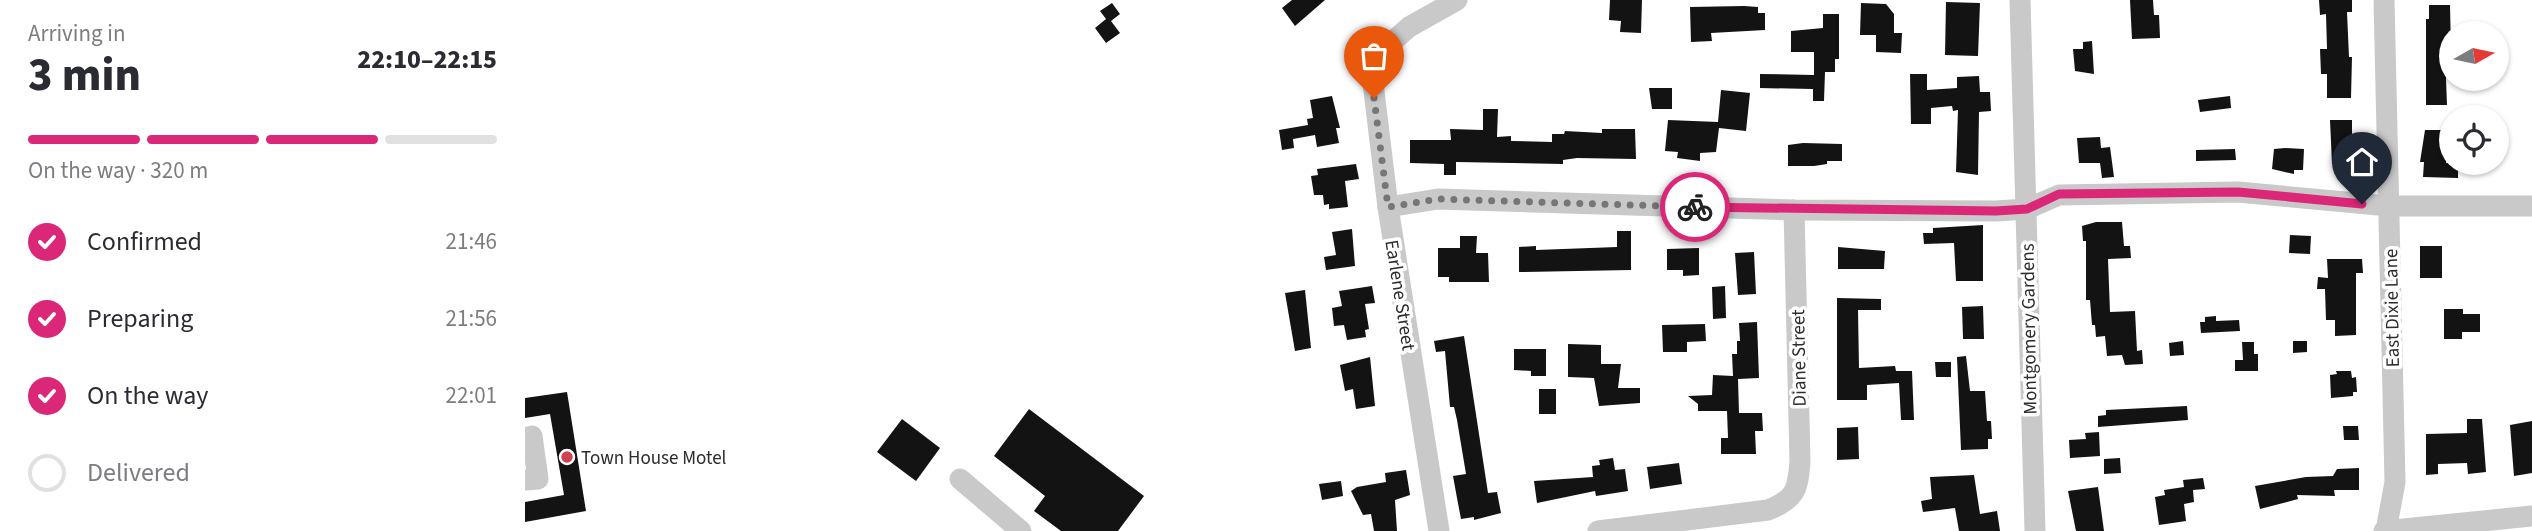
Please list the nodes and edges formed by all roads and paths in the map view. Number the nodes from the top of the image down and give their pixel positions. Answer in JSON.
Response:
{"nodes":[{"id":1,"x":1457,"y":0,"type":"edge"},
{"id":2,"x":2020,"y":0,"type":"edge"},
{"id":3,"x":2384,"y":0,"type":"edge"},
{"id":4,"x":2389,"y":206,"type":"junction"},
{"id":5,"x":2532,"y":206,"type":"edge"},
{"id":6,"x":1388,"y":207,"type":"junction"},
{"id":7,"x":2027,"y":209,"type":"junction"},
{"id":8,"x":1794,"y":210,"type":"junction"},
{"id":9,"x":525,"y":438,"type":"edge"},
{"id":10,"x":960,"y":479,"type":"dead end"},
{"id":11,"x":525,"y":480,"type":"edge"},
{"id":12,"x":2532,"y":516,"type":"edge"},
{"id":13,"x":1021,"y":531,"type":"edge"},
{"id":14,"x":1439,"y":531,"type":"edge"},
{"id":15,"x":1598,"y":531,"type":"edge"},
{"id":16,"x":2035,"y":531,"type":"edge"},
{"id":17,"x":2385,"y":531,"type":"edge"}],
"edges":[{"from":1,"to":6,"type":"street","name":"Earlene Street"},
{"from":2,"to":7,"type":"street","name":"Montgomery Gardens"},
{"from":3,"to":4,"type":"street","name":"East Dixie Lane"},
{"from":4,"to":5,"type":"street"},
{"from":4,"to":7,"type":"street"},
{"from":4,"to":17,"type":"street","name":"East Dixie Lane"},
{"from":6,"to":8,"type":"street"},
{"from":6,"to":14,"type":"street","name":"Earlene Street"},
{"from":7,"to":8,"type":"street"},
{"from":7,"to":16,"type":"street","name":"Montgomery Gardens"},
{"from":8,"to":15,"type":"street","name":"Diane Street"},
{"from":9,"to":11,"type":"street"},
{"from":10,"to":13,"type":"street"},
{"from":12,"to":17,"type":"street"}]}
